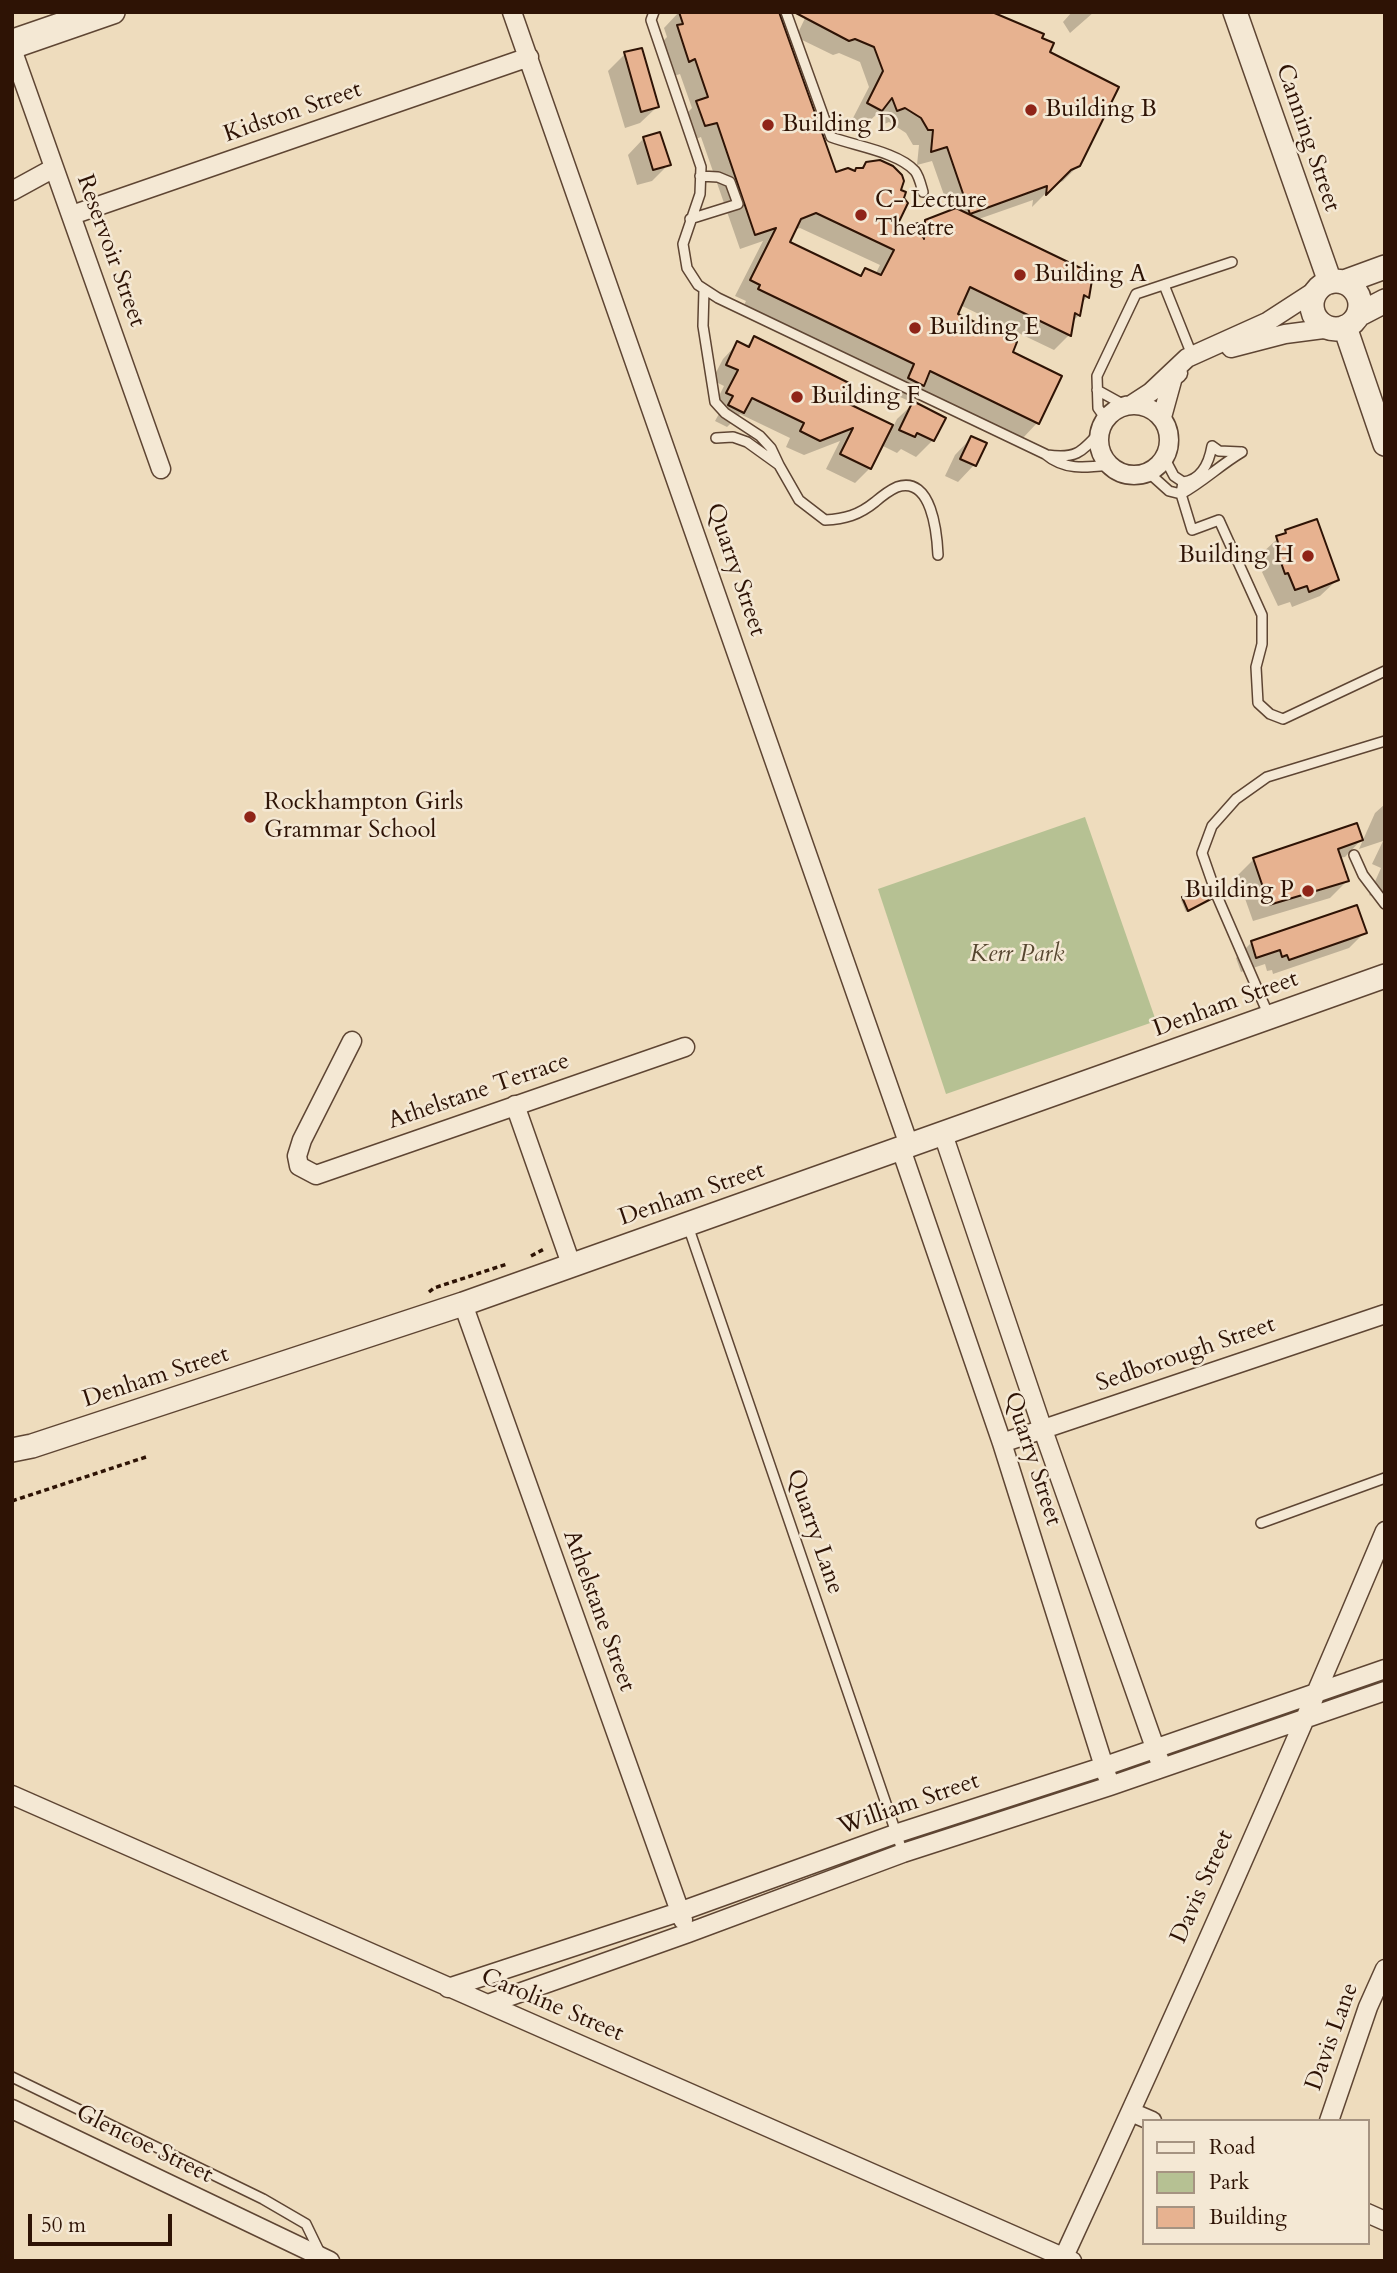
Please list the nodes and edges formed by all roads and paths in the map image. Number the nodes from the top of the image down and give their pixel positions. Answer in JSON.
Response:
{"nodes":[{"id":1,"x":76,"y":12,"type":"edge"},
{"id":2,"x":113,"y":12,"type":"edge"},
{"id":3,"x":512,"y":12,"type":"edge"},
{"id":4,"x":654,"y":12,"type":"edge"},
{"id":5,"x":786,"y":12,"type":"edge"},
{"id":6,"x":1235,"y":12,"type":"edge"},
{"id":7,"x":12,"y":34,"type":"edge"},
{"id":8,"x":12,"y":48,"type":"edge"},
{"id":9,"x":529,"y":58,"type":"junction"},
{"id":10,"x":54,"y":168,"type":"junction"},
{"id":11,"x":700,"y":177,"type":"junction"},
{"id":12,"x":12,"y":191,"type":"edge"},
{"id":13,"x":923,"y":192,"type":"dead end"},
{"id":14,"x":72,"y":215,"type":"junction"},
{"id":15,"x":690,"y":219,"type":"junction"},
{"id":16,"x":1232,"y":262,"type":"dead end"},
{"id":17,"x":1385,"y":267,"type":"edge"},
{"id":18,"x":1332,"y":284,"type":"junction"},
{"id":19,"x":1164,"y":285,"type":"junction"},
{"id":20,"x":704,"y":289,"type":"junction"},
{"id":21,"x":1385,"y":301,"type":"edge"},
{"id":22,"x":1345,"y":323,"type":"junction"},
{"id":23,"x":1192,"y":355,"type":"junction"},
{"id":24,"x":1097,"y":390,"type":"junction"},
{"id":25,"x":1129,"y":406,"type":"junction"},
{"id":26,"x":1162,"y":417,"type":"junction"},
{"id":27,"x":1103,"y":426,"type":"junction"},
{"id":28,"x":716,"y":438,"type":"dead end"},
{"id":29,"x":1385,"y":444,"type":"edge"},
{"id":30,"x":1045,"y":454,"type":"junction"},
{"id":31,"x":1165,"y":459,"type":"junction"},
{"id":32,"x":779,"y":465,"type":"junction"},
{"id":33,"x":1108,"y":465,"type":"junction"},
{"id":34,"x":161,"y":469,"type":"dead end"},
{"id":35,"x":1149,"y":473,"type":"junction"},
{"id":36,"x":1183,"y":482,"type":"junction"},
{"id":37,"x":1181,"y":494,"type":"junction"},
{"id":38,"x":938,"y":555,"type":"dead end"},
{"id":39,"x":1385,"y":671,"type":"edge"},
{"id":40,"x":1385,"y":741,"type":"edge"},
{"id":41,"x":1354,"y":855,"type":"dead end"},
{"id":42,"x":1385,"y":904,"type":"edge"},
{"id":43,"x":1385,"y":976,"type":"edge"},
{"id":44,"x":1270,"y":1017,"type":"junction"},
{"id":45,"x":352,"y":1041,"type":"dead end"},
{"id":46,"x":685,"y":1047,"type":"dead end"},
{"id":47,"x":515,"y":1105,"type":"junction"},
{"id":48,"x":943,"y":1133,"type":"junction"},
{"id":49,"x":905,"y":1147,"type":"junction"},
{"id":50,"x":688,"y":1224,"type":"junction"},
{"id":51,"x":571,"y":1264,"type":"junction"},
{"id":52,"x":463,"y":1304,"type":"junction"},
{"id":53,"x":1385,"y":1314,"type":"edge"},
{"id":54,"x":1043,"y":1430,"type":"junction"},
{"id":55,"x":1002,"y":1443,"type":"junction"},
{"id":56,"x":12,"y":1450,"type":"edge"},
{"id":57,"x":149,"y":1456,"type":"dead end"},
{"id":58,"x":1385,"y":1478,"type":"edge"},
{"id":59,"x":12,"y":1501,"type":"edge"},
{"id":60,"x":1261,"y":1523,"type":"dead end"},
{"id":61,"x":1385,"y":1531,"type":"edge"},
{"id":62,"x":1385,"y":1669,"type":"edge"},
{"id":63,"x":1385,"y":1691,"type":"edge"},
{"id":64,"x":1317,"y":1692,"type":"junction"},
{"id":65,"x":1304,"y":1718,"type":"junction"},
{"id":66,"x":1156,"y":1748,"type":"junction"},
{"id":67,"x":1105,"y":1766,"type":"junction"},
{"id":68,"x":1161,"y":1767,"type":"junction"},
{"id":69,"x":1110,"y":1786,"type":"junction"},
{"id":70,"x":12,"y":1795,"type":"edge"},
{"id":71,"x":898,"y":1833,"type":"junction"},
{"id":72,"x":903,"y":1853,"type":"junction"},
{"id":73,"x":679,"y":1912,"type":"junction"},
{"id":74,"x":688,"y":1933,"type":"junction"},
{"id":75,"x":1385,"y":1969,"type":"edge"},
{"id":76,"x":448,"y":1988,"type":"junction"},
{"id":77,"x":488,"y":2004,"type":"junction"},
{"id":78,"x":12,"y":2077,"type":"edge"},
{"id":79,"x":12,"y":2109,"type":"edge"},
{"id":80,"x":1131,"y":2112,"type":"junction"},
{"id":81,"x":1147,"y":2119,"type":"edge"},
{"id":82,"x":1330,"y":2119,"type":"edge"},
{"id":83,"x":1369,"y":2214,"type":"edge"},
{"id":84,"x":1385,"y":2221,"type":"edge"},
{"id":85,"x":326,"y":2259,"type":"edge"},
{"id":86,"x":1066,"y":2260,"type":"edge"}],
"edges":[{"from":1,"to":7,"type":"lane"},
{"from":2,"to":8,"type":"street"},
{"from":3,"to":9,"type":"street","name":"Quarry Street"},
{"from":4,"to":11,"type":"lane"},
{"from":5,"to":13,"type":"lane"},
{"from":6,"to":18,"type":"street","name":"Canning Street"},
{"from":8,"to":10,"type":"street","name":"Reservoir Street"},
{"from":9,"to":14,"type":"street","name":"Kidston Street"},
{"from":9,"to":49,"type":"street","name":"Quarry Street"},
{"from":10,"to":12,"type":"street"},
{"from":10,"to":14,"type":"street","name":"Reservoir Street"},
{"from":11,"to":15,"type":"lane"},
{"from":11,"to":15,"type":"lane"},
{"from":14,"to":34,"type":"street","name":"Reservoir Street"},
{"from":15,"to":20,"type":"lane"},
{"from":16,"to":19,"type":"lane"},
{"from":17,"to":18,"type":"street"},
{"from":18,"to":22,"type":"street"},
{"from":18,"to":22,"type":"street"},
{"from":18,"to":23,"type":"street"},
{"from":19,"to":23,"type":"lane"},
{"from":19,"to":24,"type":"lane"},
{"from":20,"to":30,"type":"lane"},
{"from":20,"to":32,"type":"lane"},
{"from":21,"to":22,"type":"street"},
{"from":22,"to":26,"type":"street"},
{"from":22,"to":29,"type":"street"},
{"from":23,"to":25,"type":"street"},
{"from":24,"to":25,"type":"lane"},
{"from":24,"to":27,"type":"lane"},
{"from":25,"to":26,"type":"street"},
{"from":25,"to":27,"type":"street"},
{"from":26,"to":31,"type":"street"},
{"from":27,"to":30,"type":"lane"},
{"from":27,"to":33,"type":"street"},
{"from":28,"to":32,"type":"lane"},
{"from":30,"to":33,"type":"lane"},
{"from":31,"to":35,"type":"street"},
{"from":31,"to":36,"type":"lane"},
{"from":32,"to":38,"type":"lane"},
{"from":33,"to":35,"type":"street"},
{"from":35,"to":37,"type":"lane"},
{"from":36,"to":37,"type":"lane"},
{"from":36,"to":37,"type":"lane"},
{"from":37,"to":39,"type":"lane"},
{"from":40,"to":44,"type":"lane"},
{"from":41,"to":42,"type":"lane"},
{"from":43,"to":44,"type":"street","name":"Denham Street"},
{"from":44,"to":48,"type":"street","name":"Denham Street"},
{"from":45,"to":47,"type":"street","name":"Athelstane Terrace"},
{"from":46,"to":47,"type":"street","name":"Athelstane Terrace"},
{"from":47,"to":51,"type":"street"},
{"from":48,"to":49,"type":"street","name":"Denham Street"},
{"from":48,"to":54,"type":"street","name":"Quarry Street"},
{"from":49,"to":50,"type":"street","name":"Denham Street"},
{"from":49,"to":55,"type":"street","name":"Quarry Street"},
{"from":50,"to":51,"type":"street","name":"Denham Street"},
{"from":50,"to":71,"type":"lane","name":"Quarry Lane"},
{"from":51,"to":52,"type":"street","name":"Denham Street"},
{"from":52,"to":56,"type":"street","name":"Denham Street"},
{"from":52,"to":73,"type":"street","name":"Athelstane Street"},
{"from":53,"to":54,"type":"street","name":"Sedborough Street"},
{"from":54,"to":55,"type":"street","name":"Sedborough Street"},
{"from":54,"to":66,"type":"street","name":"Quarry Street"},
{"from":55,"to":67,"type":"street","name":"Quarry Street"},
{"from":57,"to":59,"type":"path"},
{"from":58,"to":60,"type":"lane"},
{"from":61,"to":64,"type":"street","name":"Davis Street"},
{"from":62,"to":64,"type":"street","name":"William Street"},
{"from":63,"to":65,"type":"street","name":"William Street"},
{"from":64,"to":65,"type":"street","name":"Davis Street"},
{"from":64,"to":66,"type":"street","name":"William Street"},
{"from":65,"to":68,"type":"street","name":"William Street"},
{"from":65,"to":80,"type":"street","name":"Davis Street"},
{"from":66,"to":67,"type":"street","name":"William Street"},
{"from":66,"to":68,"type":"street","name":"Quarry Street"},
{"from":67,"to":69,"type":"street","name":"Quarry Street"},
{"from":67,"to":71,"type":"street","name":"William Street"},
{"from":68,"to":69,"type":"street","name":"William Street"},
{"from":69,"to":72,"type":"street","name":"William Street"},
{"from":70,"to":76,"type":"street","name":"Caroline Street"},
{"from":71,"to":72,"type":"lane","name":"Quarry Lane"},
{"from":71,"to":73,"type":"street","name":"William Street"},
{"from":72,"to":74,"type":"street","name":"William Street"},
{"from":73,"to":74,"type":"street","name":"Athelstane Street"},
{"from":73,"to":76,"type":"street","name":"William Street"},
{"from":74,"to":77,"type":"street","name":"William Street"},
{"from":75,"to":82,"type":"street","name":"Davis Lane"},
{"from":76,"to":77,"type":"street","name":"Caroline Street"},
{"from":77,"to":86,"type":"street","name":"Caroline Street"},
{"from":78,"to":85,"type":"lane"},
{"from":79,"to":85,"type":"street","name":"Glencoe Street"},
{"from":80,"to":81,"type":"street"},
{"from":80,"to":86,"type":"street","name":"Davis Street"},
{"from":83,"to":84,"type":"street"}]}
